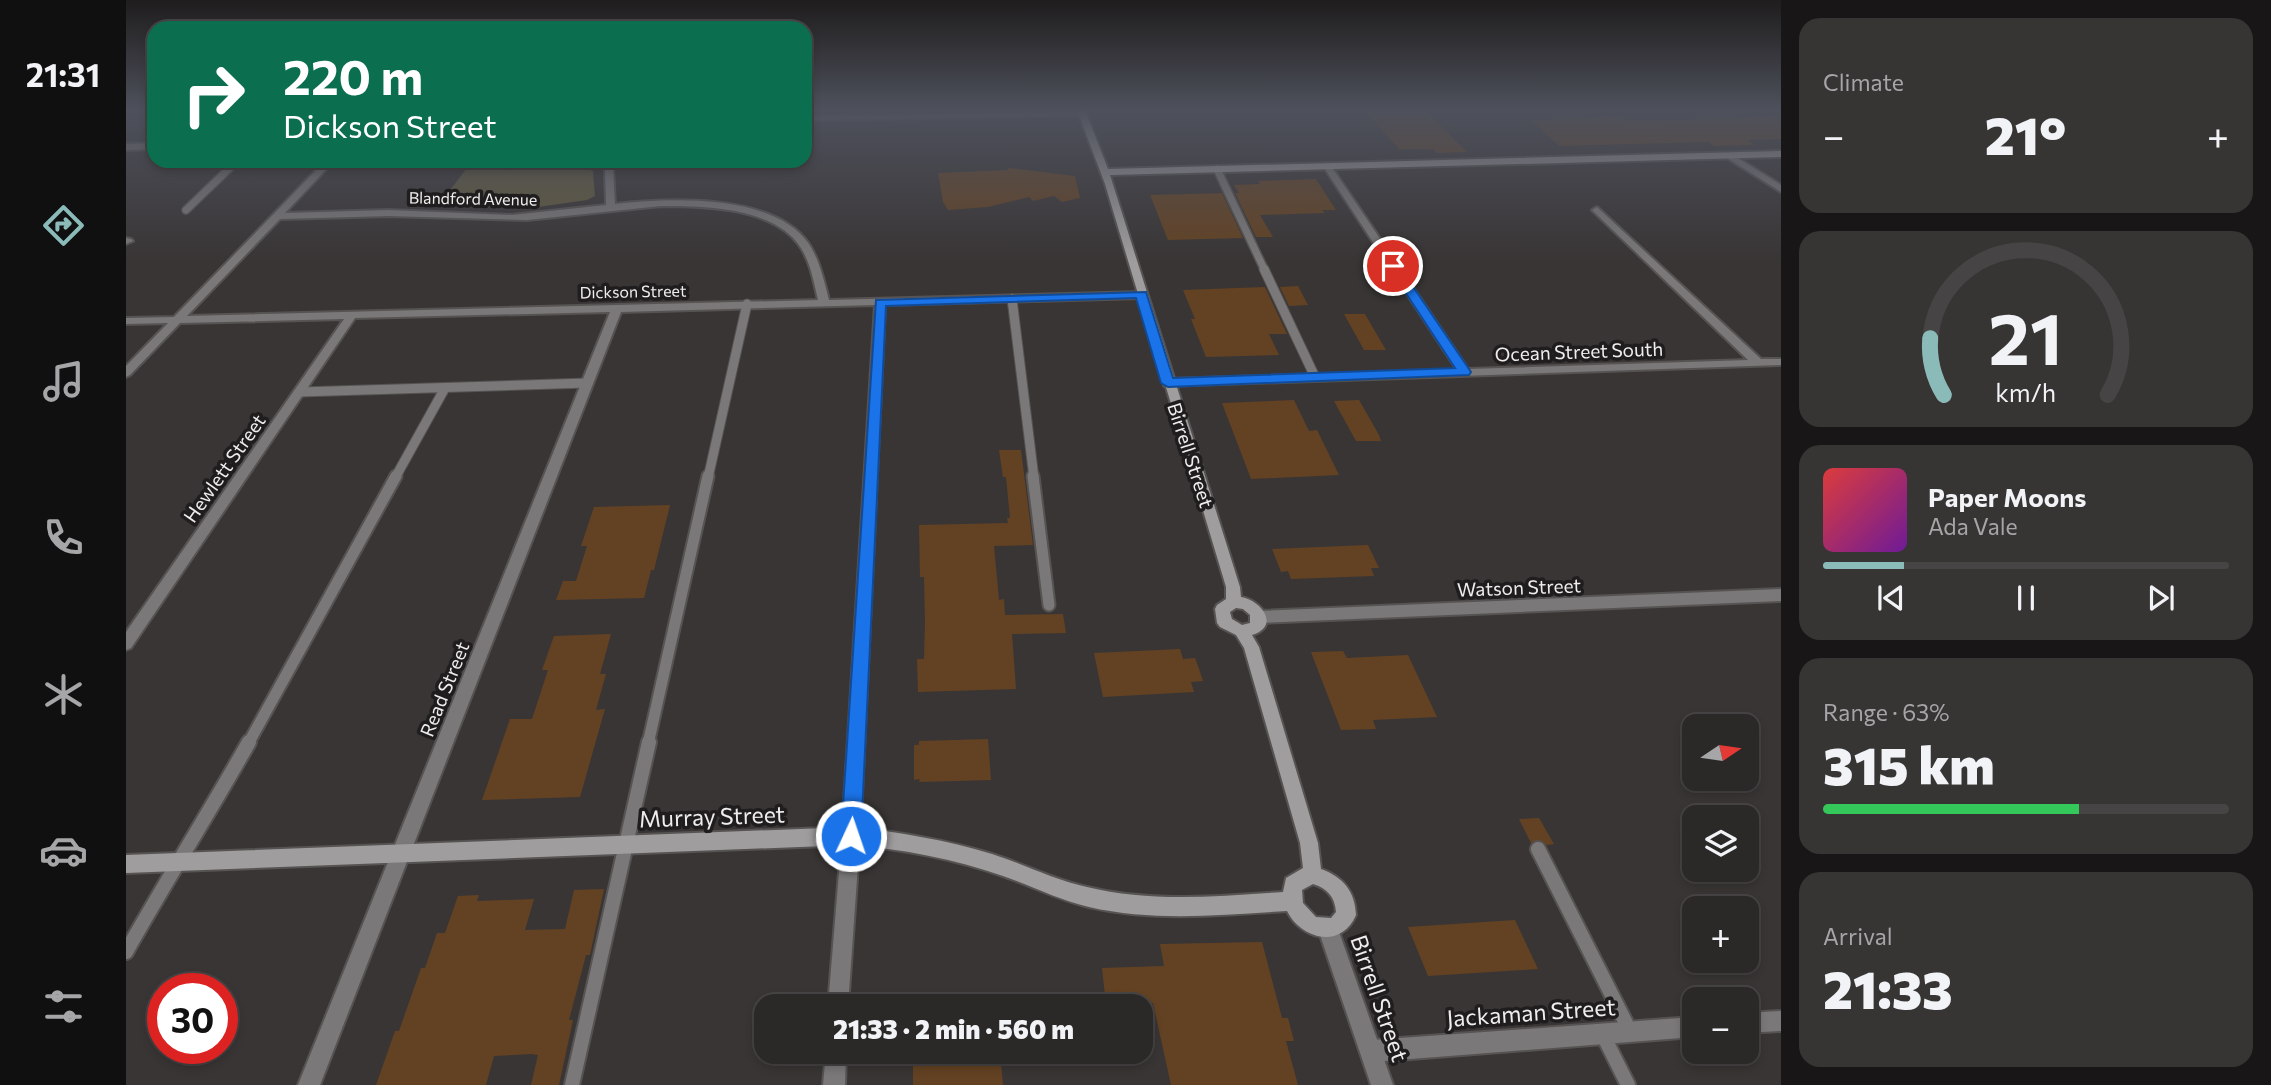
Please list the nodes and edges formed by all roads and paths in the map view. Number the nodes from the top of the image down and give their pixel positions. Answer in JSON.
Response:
{"nodes":[{"id":1,"x":1101,"y":161,"type":"edge"},
{"id":2,"x":1543,"y":161,"type":"edge"},
{"id":3,"x":1737,"y":161,"type":"edge"},
{"id":4,"x":1327,"y":166,"type":"junction"},
{"id":5,"x":230,"y":168,"type":"edge"},
{"id":6,"x":323,"y":168,"type":"edge"},
{"id":7,"x":609,"y":168,"type":"edge"},
{"id":8,"x":1217,"y":169,"type":"junction"},
{"id":9,"x":1105,"y":172,"type":"junction"},
{"id":10,"x":1781,"y":189,"type":"edge"},
{"id":11,"x":611,"y":207,"type":"junction"},
{"id":12,"x":186,"y":210,"type":"dead end"},
{"id":13,"x":1597,"y":210,"type":"dead end"},
{"id":14,"x":277,"y":216,"type":"junction"},
{"id":15,"x":1141,"y":295,"type":"junction"},
{"id":16,"x":1012,"y":299,"type":"junction"},
{"id":17,"x":824,"y":303,"type":"junction"},
{"id":18,"x":880,"y":303,"type":"junction"},
{"id":19,"x":747,"y":304,"type":"junction"},
{"id":20,"x":617,"y":307,"type":"junction"},
{"id":21,"x":353,"y":314,"type":"junction"},
{"id":22,"x":175,"y":320,"type":"junction"},
{"id":23,"x":126,"y":321,"type":"edge"},
{"id":24,"x":1757,"y":362,"type":"junction"},
{"id":25,"x":1781,"y":362,"type":"edge"},
{"id":26,"x":1464,"y":372,"type":"junction"},
{"id":27,"x":126,"y":373,"type":"edge"},
{"id":28,"x":1315,"y":377,"type":"junction"},
{"id":29,"x":587,"y":383,"type":"junction"},
{"id":30,"x":1168,"y":383,"type":"junction"},
{"id":31,"x":444,"y":388,"type":"junction"},
{"id":32,"x":300,"y":392,"type":"junction"},
{"id":33,"x":1781,"y":595,"type":"edge"},
{"id":34,"x":1234,"y":602,"type":"junction"},
{"id":35,"x":1049,"y":605,"type":"dead end"},
{"id":36,"x":1259,"y":617,"type":"junction"},
{"id":37,"x":1241,"y":631,"type":"junction"},
{"id":38,"x":126,"y":644,"type":"edge"},
{"id":39,"x":851,"y":836,"type":"junction"},
{"id":40,"x":626,"y":845,"type":"junction"},
{"id":41,"x":1538,"y":849,"type":"dead end"},
{"id":42,"x":403,"y":852,"type":"junction"},
{"id":43,"x":180,"y":862,"type":"junction"},
{"id":44,"x":126,"y":864,"type":"edge"},
{"id":45,"x":1313,"y":875,"type":"junction"},
{"id":46,"x":1291,"y":901,"type":"junction"},
{"id":47,"x":1328,"y":929,"type":"junction"},
{"id":48,"x":126,"y":952,"type":"edge"},
{"id":49,"x":839,"y":994,"type":"edge"},
{"id":50,"x":1781,"y":1021,"type":"edge"},
{"id":51,"x":1759,"y":1022,"type":"edge"},
{"id":52,"x":1682,"y":1028,"type":"edge"},
{"id":53,"x":1629,"y":1031,"type":"junction"},
{"id":54,"x":1602,"y":1033,"type":"junction"},
{"id":55,"x":1372,"y":1051,"type":"junction"},
{"id":56,"x":835,"y":1064,"type":"edge"},
{"id":57,"x":309,"y":1085,"type":"edge"},
{"id":58,"x":572,"y":1085,"type":"edge"},
{"id":59,"x":834,"y":1085,"type":"edge"},
{"id":60,"x":1382,"y":1085,"type":"edge"},
{"id":61,"x":1628,"y":1085,"type":"edge"}],
"edges":[{"from":1,"to":9,"type":"main road","name":"Birrell Street"},
{"from":2,"to":4,"type":"main road"},
{"from":3,"to":10,"type":"street"},
{"from":4,"to":8,"type":"main road"},
{"from":4,"to":26,"type":"street"},
{"from":5,"to":12,"type":"lane"},
{"from":6,"to":14,"type":"street"},
{"from":7,"to":11,"type":"street"},
{"from":8,"to":9,"type":"main road"},
{"from":8,"to":28,"type":"lane"},
{"from":9,"to":15,"type":"main road","name":"Birrell Street"},
{"from":11,"to":14,"type":"street","name":"Blandford Avenue"},
{"from":11,"to":17,"type":"street","name":"Blandford Avenue"},
{"from":13,"to":24,"type":"street"},
{"from":14,"to":22,"type":"street"},
{"from":15,"to":16,"type":"street","name":"Dickson Street"},
{"from":15,"to":30,"type":"main road","name":"Birrell Street"},
{"from":16,"to":18,"type":"street","name":"Dickson Street"},
{"from":16,"to":35,"type":"lane"},
{"from":17,"to":18,"type":"street","name":"Dickson Street"},
{"from":17,"to":19,"type":"street","name":"Dickson Street"},
{"from":18,"to":39,"type":"street"},
{"from":19,"to":20,"type":"street","name":"Dickson Street"},
{"from":19,"to":40,"type":"lane"},
{"from":20,"to":21,"type":"street","name":"Dickson Street"},
{"from":20,"to":29,"type":"street","name":"Read Street"},
{"from":21,"to":22,"type":"street","name":"Dickson Street"},
{"from":21,"to":32,"type":"street","name":"Hewlett Street"},
{"from":22,"to":23,"type":"street","name":"Dickson Street"},
{"from":22,"to":27,"type":"street"},
{"from":24,"to":25,"type":"street","name":"Ocean Street South"},
{"from":24,"to":26,"type":"street","name":"Ocean Street South"},
{"from":26,"to":28,"type":"street","name":"Ocean Street South"},
{"from":28,"to":30,"type":"street","name":"Ocean Street South"},
{"from":29,"to":31,"type":"lane"},
{"from":29,"to":42,"type":"street","name":"Read Street"},
{"from":30,"to":34,"type":"main road","name":"Birrell Street"},
{"from":31,"to":32,"type":"lane"},
{"from":31,"to":43,"type":"lane"},
{"from":32,"to":38,"type":"street","name":"Hewlett Street"},
{"from":33,"to":36,"type":"street","name":"Watson Street"},
{"from":34,"to":36,"type":"main road"},
{"from":34,"to":37,"type":"main road"},
{"from":36,"to":37,"type":"main road"},
{"from":37,"to":45,"type":"main road"},
{"from":39,"to":40,"type":"main road","name":"Murray Street"},
{"from":39,"to":46,"type":"main road","name":"Murray Street"},
{"from":39,"to":49,"type":"street"},
{"from":40,"to":42,"type":"main road","name":"Murray Street"},
{"from":40,"to":58,"type":"lane"},
{"from":41,"to":53,"type":"lane"},
{"from":42,"to":43,"type":"main road","name":"Murray Street"},
{"from":42,"to":57,"type":"street","name":"Read Street"},
{"from":43,"to":44,"type":"main road","name":"Murray Street"},
{"from":43,"to":48,"type":"lane"},
{"from":45,"to":46,"type":"main road"},
{"from":45,"to":47,"type":"main road"},
{"from":46,"to":47,"type":"main road"},
{"from":47,"to":55,"type":"street","name":"Birrell Street"},
{"from":50,"to":51,"type":"street"},
{"from":52,"to":53,"type":"street","name":"Jackaman Street"},
{"from":53,"to":54,"type":"street","name":"Jackaman Street"},
{"from":54,"to":55,"type":"street","name":"Jackaman Street"},
{"from":54,"to":61,"type":"lane"},
{"from":55,"to":60,"type":"street","name":"Birrell Street"},
{"from":56,"to":59,"type":"street"}]}
